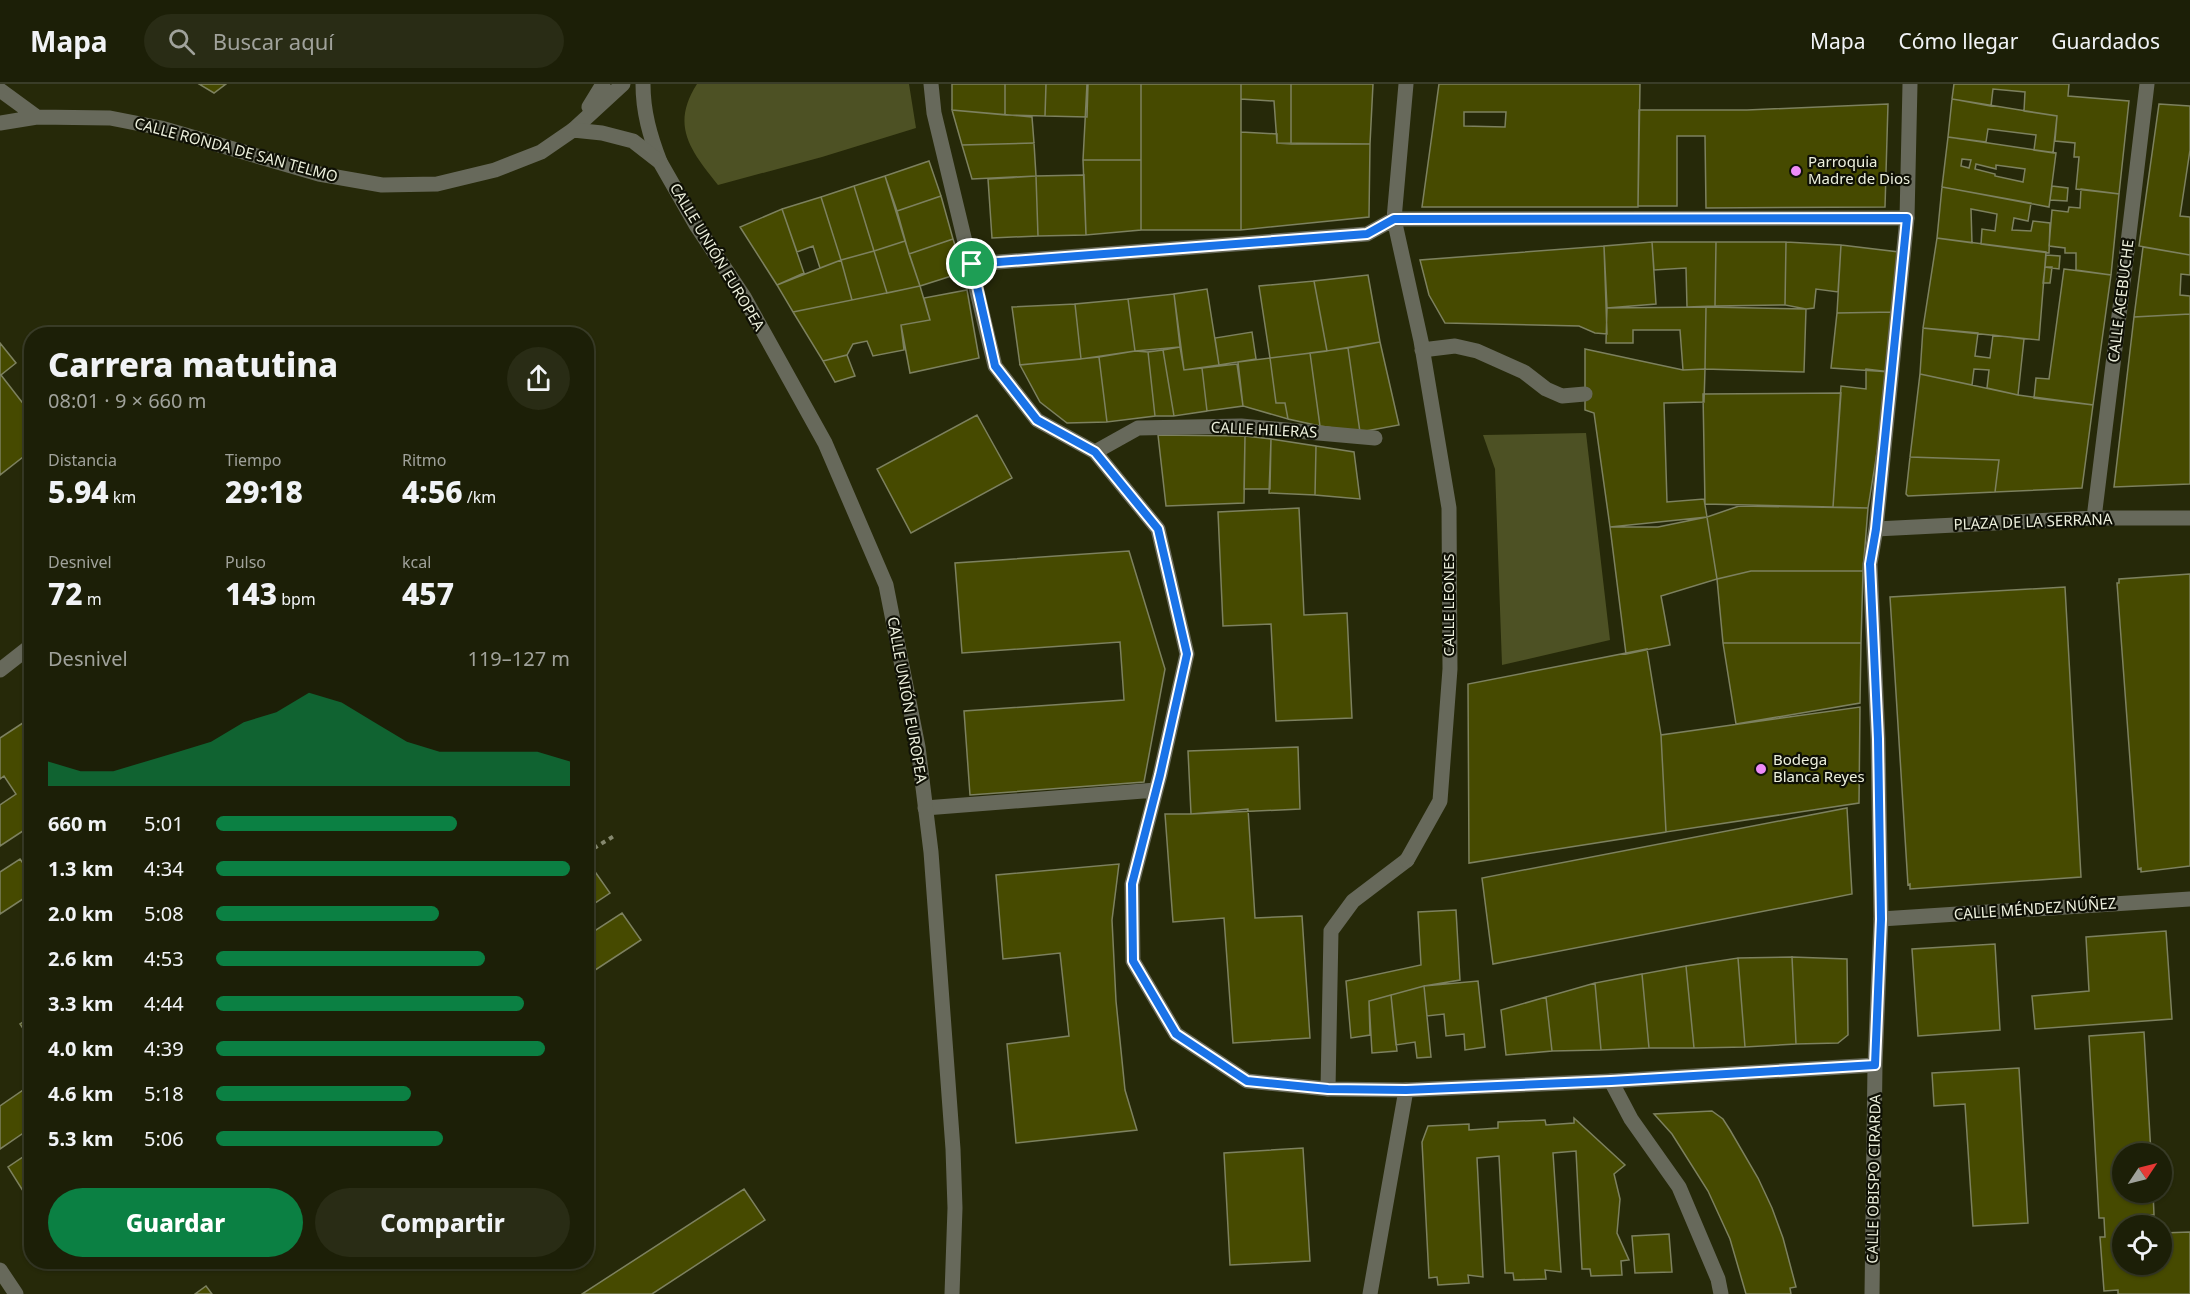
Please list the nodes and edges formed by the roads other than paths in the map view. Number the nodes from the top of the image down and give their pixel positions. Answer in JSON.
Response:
{"nodes":[{"id":1,"x":603,"y":84,"type":"edge"},
{"id":2,"x":623,"y":84,"type":"edge"},
{"id":3,"x":643,"y":84,"type":"edge"},
{"id":4,"x":931,"y":84,"type":"edge"},
{"id":5,"x":1406,"y":84,"type":"edge"},
{"id":6,"x":1910,"y":84,"type":"edge"},
{"id":7,"x":2147,"y":84,"type":"edge"},
{"id":8,"x":0,"y":90,"type":"edge"},
{"id":9,"x":37,"y":117,"type":"junction"},
{"id":10,"x":0,"y":123,"type":"edge"},
{"id":11,"x":573,"y":130,"type":"junction"},
{"id":12,"x":660,"y":162,"type":"junction"},
{"id":13,"x":1907,"y":218,"type":"junction"},
{"id":14,"x":1394,"y":219,"type":"junction"},
{"id":15,"x":972,"y":264,"type":"junction"},
{"id":16,"x":1422,"y":350,"type":"junction"},
{"id":17,"x":1585,"y":394,"type":"dead end"},
{"id":18,"x":1375,"y":438,"type":"dead end"},
{"id":19,"x":1095,"y":452,"type":"junction"},
{"id":20,"x":2094,"y":518,"type":"junction"},
{"id":21,"x":2190,"y":518,"type":"edge"},
{"id":22,"x":1876,"y":529,"type":"junction"},
{"id":23,"x":24,"y":651,"type":"edge"},
{"id":24,"x":0,"y":670,"type":"edge"},
{"id":25,"x":1156,"y":790,"type":"junction"},
{"id":26,"x":926,"y":808,"type":"junction"},
{"id":27,"x":2190,"y":899,"type":"edge"},
{"id":28,"x":1881,"y":919,"type":"junction"},
{"id":29,"x":1875,"y":1065,"type":"junction"},
{"id":30,"x":1611,"y":1081,"type":"junction"},
{"id":31,"x":1328,"y":1089,"type":"junction"},
{"id":32,"x":1406,"y":1090,"type":"junction"},
{"id":33,"x":0,"y":1270,"type":"edge"},
{"id":34,"x":16,"y":1294,"type":"edge"},
{"id":35,"x":952,"y":1294,"type":"edge"},
{"id":36,"x":1370,"y":1294,"type":"edge"},
{"id":37,"x":1721,"y":1294,"type":"edge"},
{"id":38,"x":1872,"y":1294,"type":"edge"}],
"edges":[{"from":1,"to":11,"type":"street"},
{"from":2,"to":11,"type":"street","name":"CALLE RONDA DE SAN TELMO"},
{"from":3,"to":12,"type":"street","name":"CALLE UNIÓN EUROPEA"},
{"from":4,"to":15,"type":"street"},
{"from":5,"to":14,"type":"street","name":"CALLE LEONES"},
{"from":6,"to":13,"type":"street","name":"CALLE OBISPO CIRARDA"},
{"from":7,"to":20,"type":"street","name":"CALLE ACEBUCHE"},
{"from":8,"to":9,"type":"street"},
{"from":9,"to":10,"type":"street","name":"CALLE RONDA DE SAN TELMO"},
{"from":9,"to":11,"type":"street","name":"CALLE RONDA DE SAN TELMO"},
{"from":11,"to":12,"type":"street","name":"CALLE UNIÓN EUROPEA"},
{"from":12,"to":26,"type":"street","name":"CALLE UNIÓN EUROPEA"},
{"from":13,"to":14,"type":"street"},
{"from":13,"to":22,"type":"street","name":"CALLE OBISPO CIRARDA"},
{"from":14,"to":15,"type":"street"},
{"from":14,"to":16,"type":"street","name":"CALLE LEONES"},
{"from":15,"to":19,"type":"street"},
{"from":16,"to":17,"type":"street"},
{"from":16,"to":31,"type":"street","name":"CALLE LEONES"},
{"from":18,"to":19,"type":"street","name":"CALLE HILERAS"},
{"from":19,"to":25,"type":"street"},
{"from":20,"to":21,"type":"street","name":"PLAZA DE LA SERRANA"},
{"from":20,"to":22,"type":"street","name":"PLAZA DE LA SERRANA"},
{"from":22,"to":28,"type":"street","name":"CALLE OBISPO CIRARDA"},
{"from":23,"to":24,"type":"street"},
{"from":25,"to":26,"type":"street"},
{"from":25,"to":31,"type":"street"},
{"from":26,"to":35,"type":"street","name":"CALLE UNIÓN EUROPEA"},
{"from":27,"to":28,"type":"street","name":"CALLE MÉNDEZ NÚÑEZ"},
{"from":28,"to":29,"type":"street","name":"CALLE OBISPO CIRARDA"},
{"from":29,"to":30,"type":"street"},
{"from":29,"to":38,"type":"street","name":"CALLE OBISPO CIRARDA"},
{"from":30,"to":32,"type":"street"},
{"from":30,"to":37,"type":"street"},
{"from":31,"to":32,"type":"street"},
{"from":32,"to":36,"type":"street"},
{"from":33,"to":34,"type":"street"}]}
